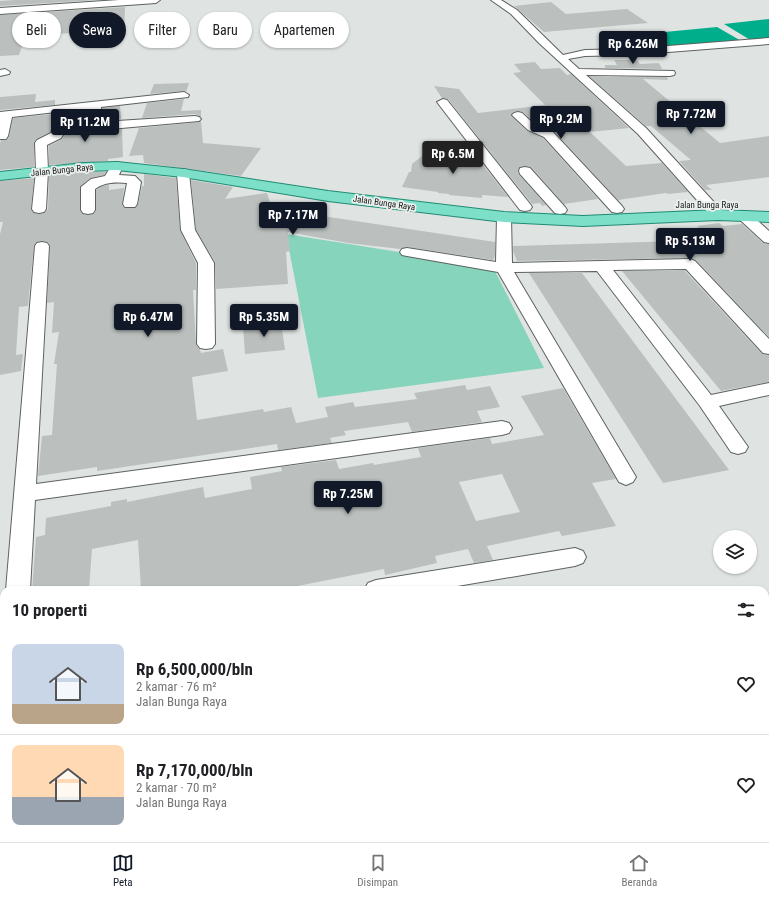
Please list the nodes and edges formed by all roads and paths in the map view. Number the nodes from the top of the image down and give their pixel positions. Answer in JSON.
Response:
{"nodes":[{"id":1,"x":156,"y":0,"type":"edge"},
{"id":2,"x":495,"y":0,"type":"edge"},
{"id":3,"x":0,"y":11,"type":"edge"},
{"id":4,"x":769,"y":41,"type":"edge"},
{"id":5,"x":561,"y":58,"type":"junction"},
{"id":6,"x":577,"y":72,"type":"junction"},
{"id":7,"x":670,"y":73,"type":"dead end"},
{"id":8,"x":184,"y":96,"type":"dead end"},
{"id":9,"x":443,"y":102,"type":"dead end"},
{"id":10,"x":95,"y":106,"type":"junction"},
{"id":11,"x":62,"y":109,"type":"junction"},
{"id":12,"x":3,"y":114,"type":"edge"},
{"id":13,"x":518,"y":115,"type":"dead end"},
{"id":14,"x":195,"y":119,"type":"dead end"},
{"id":15,"x":2,"y":136,"type":"dead end"},
{"id":16,"x":0,"y":167,"type":"edge"},
{"id":17,"x":41,"y":167,"type":"junction"},
{"id":18,"x":525,"y":171,"type":"dead end"},
{"id":19,"x":114,"y":173,"type":"junction"},
{"id":20,"x":182,"y":173,"type":"junction"},
{"id":21,"x":0,"y":176,"type":"edge"},
{"id":22,"x":130,"y":204,"type":"dead end"},
{"id":23,"x":525,"y":207,"type":"junction"},
{"id":24,"x":769,"y":207,"type":"edge"},
{"id":25,"x":469,"y":208,"type":"junction"},
{"id":26,"x":39,"y":209,"type":"dead end"},
{"id":27,"x":617,"y":209,"type":"junction"},
{"id":28,"x":713,"y":209,"type":"junction"},
{"id":29,"x":88,"y":210,"type":"dead end"},
{"id":30,"x":560,"y":210,"type":"junction"},
{"id":31,"x":742,"y":215,"type":"junction"},
{"id":32,"x":504,"y":217,"type":"junction"},
{"id":33,"x":769,"y":217,"type":"edge"},
{"id":34,"x":769,"y":239,"type":"edge"},
{"id":35,"x":42,"y":246,"type":"dead end"},
{"id":36,"x":407,"y":252,"type":"dead end"},
{"id":37,"x":601,"y":265,"type":"junction"},
{"id":38,"x":504,"y":268,"type":"junction"},
{"id":39,"x":206,"y":344,"type":"dead end"},
{"id":40,"x":769,"y":349,"type":"edge"},
{"id":41,"x":769,"y":389,"type":"edge"},
{"id":42,"x":707,"y":402,"type":"junction"},
{"id":43,"x":502,"y":428,"type":"dead end"},
{"id":44,"x":738,"y":447,"type":"dead end"},
{"id":45,"x":626,"y":477,"type":"dead end"},
{"id":46,"x":25,"y":493,"type":"junction"},
{"id":47,"x":575,"y":557,"type":"dead end"},
{"id":48,"x":18,"y":586,"type":"edge"},
{"id":49,"x":400,"y":586,"type":"edge"}],
"edges":[{"from":1,"to":3,"type":"street"},
{"from":2,"to":5,"type":"street"},
{"from":4,"to":5,"type":"street"},
{"from":5,"to":6,"type":"street"},
{"from":6,"to":7,"type":"street"},
{"from":6,"to":28,"type":"street"},
{"from":8,"to":10,"type":"street"},
{"from":9,"to":23,"type":"street"},
{"from":10,"to":11,"type":"street"},
{"from":10,"to":14,"type":"street"},
{"from":11,"to":12,"type":"street"},
{"from":11,"to":17,"type":"street"},
{"from":12,"to":15,"type":"street"},
{"from":13,"to":27,"type":"street"},
{"from":16,"to":17,"type":"main road","name":"Jalan Bunga Raya"},
{"from":17,"to":19,"type":"main road","name":"Jalan Bunga Raya"},
{"from":17,"to":21,"type":"main road","name":"Jalan Bunga Raya"},
{"from":17,"to":25,"type":"main road","name":"Jalan Bunga Raya"},
{"from":17,"to":26,"type":"street"},
{"from":18,"to":30,"type":"street"},
{"from":19,"to":20,"type":"main road","name":"Jalan Bunga Raya"},
{"from":19,"to":22,"type":"street"},
{"from":19,"to":29,"type":"street"},
{"from":20,"to":25,"type":"main road","name":"Jalan Bunga Raya"},
{"from":20,"to":39,"type":"street"},
{"from":23,"to":25,"type":"main road","name":"Jalan Bunga Raya"},
{"from":23,"to":30,"type":"main road","name":"Jalan Bunga Raya"},
{"from":24,"to":28,"type":"main road","name":"Jalan Bunga Raya"},
{"from":25,"to":32,"type":"main road","name":"Jalan Bunga Raya"},
{"from":27,"to":28,"type":"main road","name":"Jalan Bunga Raya"},
{"from":27,"to":30,"type":"main road","name":"Jalan Bunga Raya"},
{"from":28,"to":31,"type":"main road","name":"Jalan Bunga Raya"},
{"from":28,"to":32,"type":"main road","name":"Jalan Bunga Raya"},
{"from":31,"to":33,"type":"main road","name":"Jalan Bunga Raya"},
{"from":31,"to":34,"type":"street"},
{"from":32,"to":38,"type":"street"},
{"from":35,"to":46,"type":"street"},
{"from":36,"to":38,"type":"street"},
{"from":37,"to":38,"type":"street"},
{"from":37,"to":40,"type":"street"},
{"from":37,"to":42,"type":"street"},
{"from":38,"to":45,"type":"street"},
{"from":41,"to":42,"type":"street"},
{"from":42,"to":44,"type":"street"},
{"from":43,"to":46,"type":"street"},
{"from":46,"to":48,"type":"street"},
{"from":47,"to":49,"type":"street"}]}
